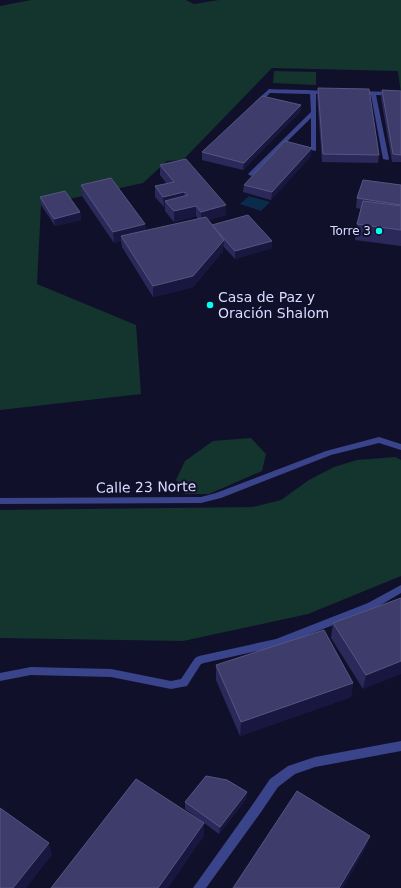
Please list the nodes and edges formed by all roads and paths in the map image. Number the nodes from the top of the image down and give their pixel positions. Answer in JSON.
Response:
{"nodes":[{"id":1,"x":313,"y":92,"type":"junction"},
{"id":2,"x":336,"y":93,"type":"edge"},
{"id":3,"x":351,"y":93,"type":"edge"},
{"id":4,"x":373,"y":94,"type":"junction"},
{"id":5,"x":400,"y":94,"type":"edge"},
{"id":6,"x":252,"y":108,"type":"edge"},
{"id":7,"x":314,"y":112,"type":"junction"},
{"id":8,"x":314,"y":150,"type":"dead end"},
{"id":9,"x":386,"y":159,"type":"dead end"},
{"id":10,"x":251,"y":174,"type":"dead end"},
{"id":11,"x":401,"y":447,"type":"edge"},
{"id":12,"x":0,"y":501,"type":"edge"},
{"id":13,"x":401,"y":590,"type":"edge"},
{"id":14,"x":0,"y":677,"type":"edge"},
{"id":15,"x":401,"y":746,"type":"edge"},
{"id":16,"x":199,"y":888,"type":"edge"}],
"edges":[{"from":1,"to":2,"type":"street"},
{"from":1,"to":6,"type":"street"},
{"from":1,"to":7,"type":"street"},
{"from":3,"to":4,"type":"street"},
{"from":4,"to":5,"type":"street"},
{"from":4,"to":9,"type":"street"},
{"from":7,"to":8,"type":"street"},
{"from":7,"to":10,"type":"street"},
{"from":11,"to":12,"type":"street","name":"Calle 23 Norte"},
{"from":13,"to":14,"type":"street"},
{"from":15,"to":16,"type":"street"}]}
